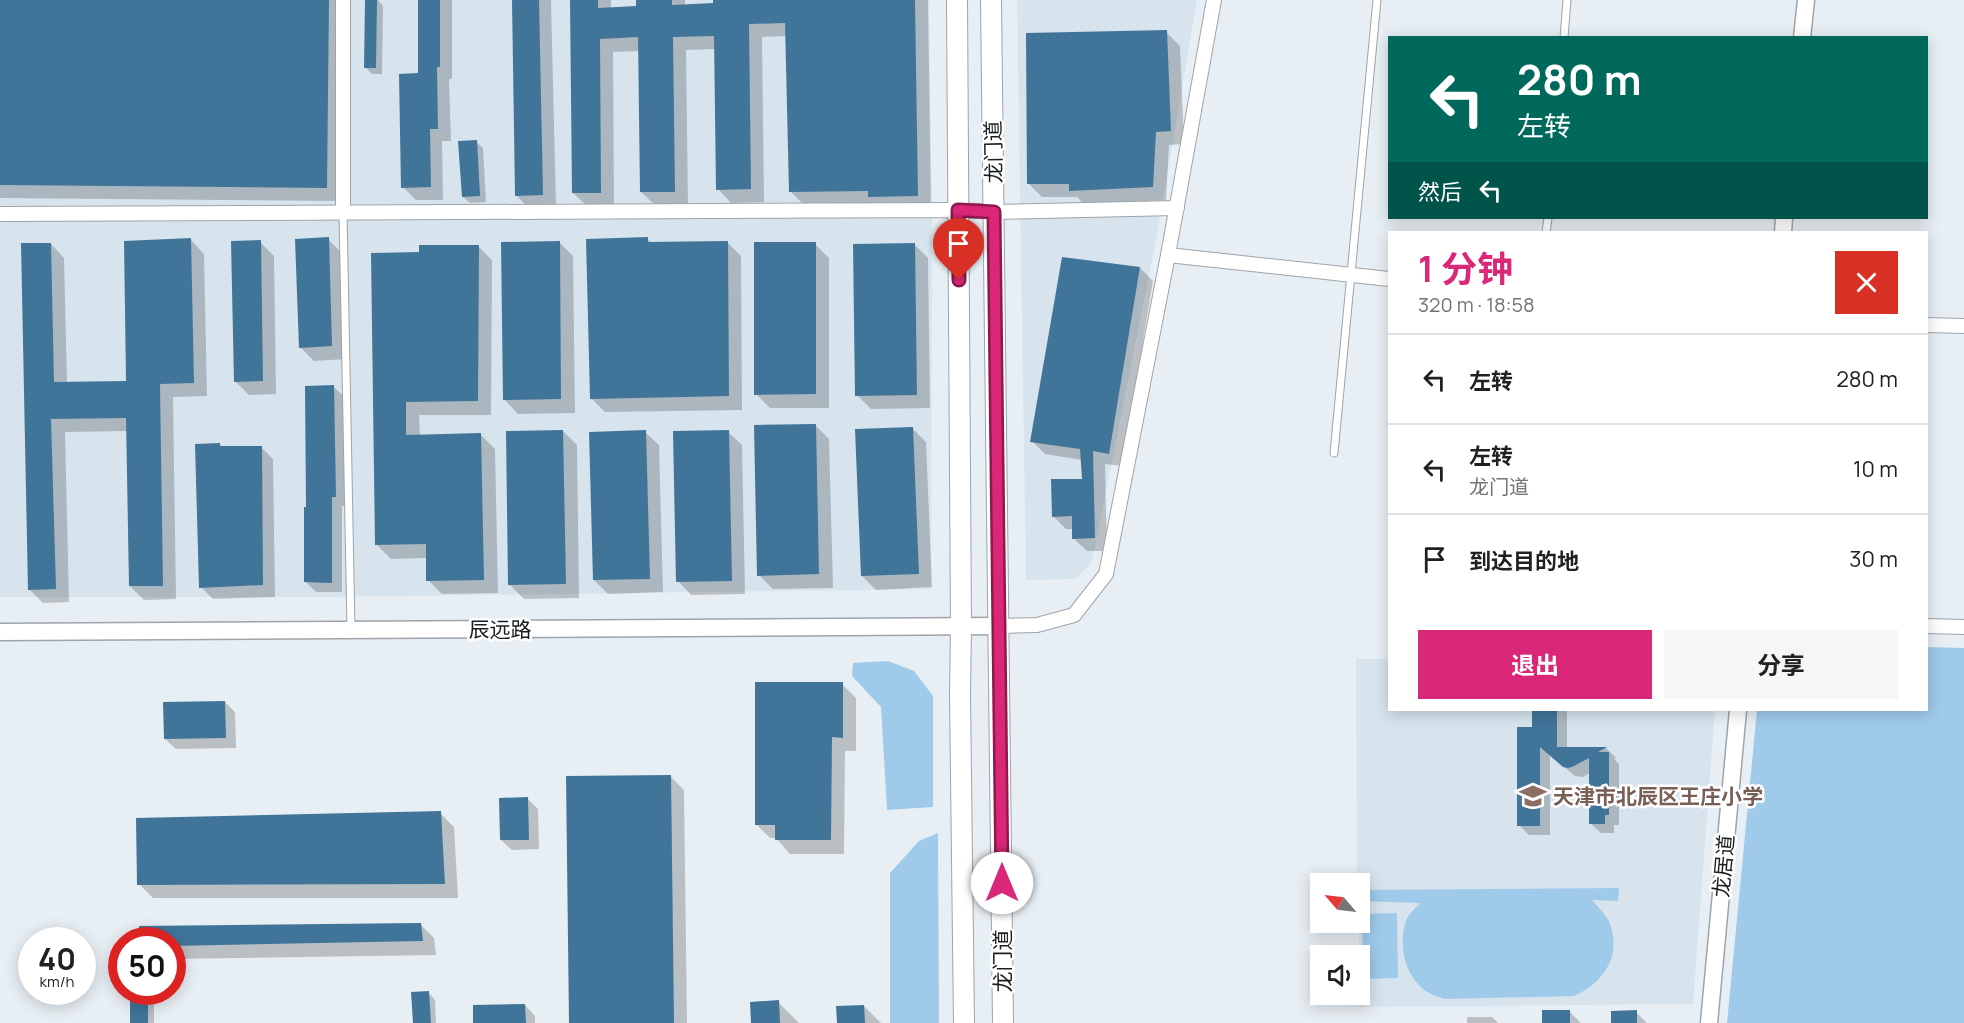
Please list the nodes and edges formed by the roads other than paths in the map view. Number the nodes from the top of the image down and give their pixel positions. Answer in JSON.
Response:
{"nodes":[{"id":1,"x":343,"y":0,"type":"edge"},
{"id":2,"x":957,"y":0,"type":"edge"},
{"id":3,"x":991,"y":0,"type":"edge"},
{"id":4,"x":1215,"y":0,"type":"edge"},
{"id":5,"x":1377,"y":0,"type":"edge"},
{"id":6,"x":1568,"y":0,"type":"edge"},
{"id":7,"x":1806,"y":0,"type":"edge"},
{"id":8,"x":1564,"y":36,"type":"edge"},
{"id":9,"x":1802,"y":36,"type":"edge"},
{"id":10,"x":1177,"y":208,"type":"junction"},
{"id":11,"x":958,"y":210,"type":"junction"},
{"id":12,"x":343,"y":212,"type":"junction"},
{"id":13,"x":994,"y":212,"type":"junction"},
{"id":14,"x":0,"y":214,"type":"edge"},
{"id":15,"x":1168,"y":255,"type":"junction"},
{"id":16,"x":1351,"y":275,"type":"junction"},
{"id":17,"x":1388,"y":279,"type":"edge"},
{"id":18,"x":1928,"y":325,"type":"edge"},
{"id":19,"x":1964,"y":326,"type":"edge"},
{"id":20,"x":1334,"y":453,"type":"dead end"},
{"id":21,"x":1000,"y":626,"type":"junction"},
{"id":22,"x":961,"y":627,"type":"junction"},
{"id":23,"x":1928,"y":627,"type":"edge"},
{"id":24,"x":1964,"y":627,"type":"edge"},
{"id":25,"x":351,"y":630,"type":"junction"},
{"id":26,"x":0,"y":632,"type":"edge"},
{"id":27,"x":1738,"y":711,"type":"edge"},
{"id":28,"x":964,"y":1023,"type":"edge"},
{"id":29,"x":1003,"y":1023,"type":"edge"},
{"id":30,"x":1709,"y":1023,"type":"edge"}],
"edges":[{"from":1,"to":12,"type":"street"},
{"from":2,"to":11,"type":"main road","name":"龙门道"},
{"from":3,"to":13,"type":"main road","name":"龙门道"},
{"from":4,"to":10,"type":"street"},
{"from":5,"to":16,"type":"lane"},
{"from":6,"to":8,"type":"lane"},
{"from":7,"to":9,"type":"street"},
{"from":10,"to":13,"type":"street"},
{"from":10,"to":15,"type":"street"},
{"from":11,"to":12,"type":"street"},
{"from":11,"to":13,"type":"street"},
{"from":11,"to":22,"type":"main road","name":"龙门道"},
{"from":12,"to":14,"type":"street"},
{"from":12,"to":25,"type":"lane"},
{"from":13,"to":21,"type":"main road","name":"龙门道"},
{"from":15,"to":16,"type":"street"},
{"from":15,"to":21,"type":"street"},
{"from":16,"to":17,"type":"street"},
{"from":16,"to":20,"type":"lane"},
{"from":18,"to":19,"type":"street"},
{"from":21,"to":22,"type":"street","name":"辰远路"},
{"from":21,"to":29,"type":"main road","name":"龙门道"},
{"from":22,"to":25,"type":"street","name":"辰远路"},
{"from":22,"to":28,"type":"main road","name":"龙门道"},
{"from":23,"to":24,"type":"street"},
{"from":25,"to":26,"type":"street","name":"辰远路"},
{"from":27,"to":30,"type":"street","name":"龙居道"}]}
